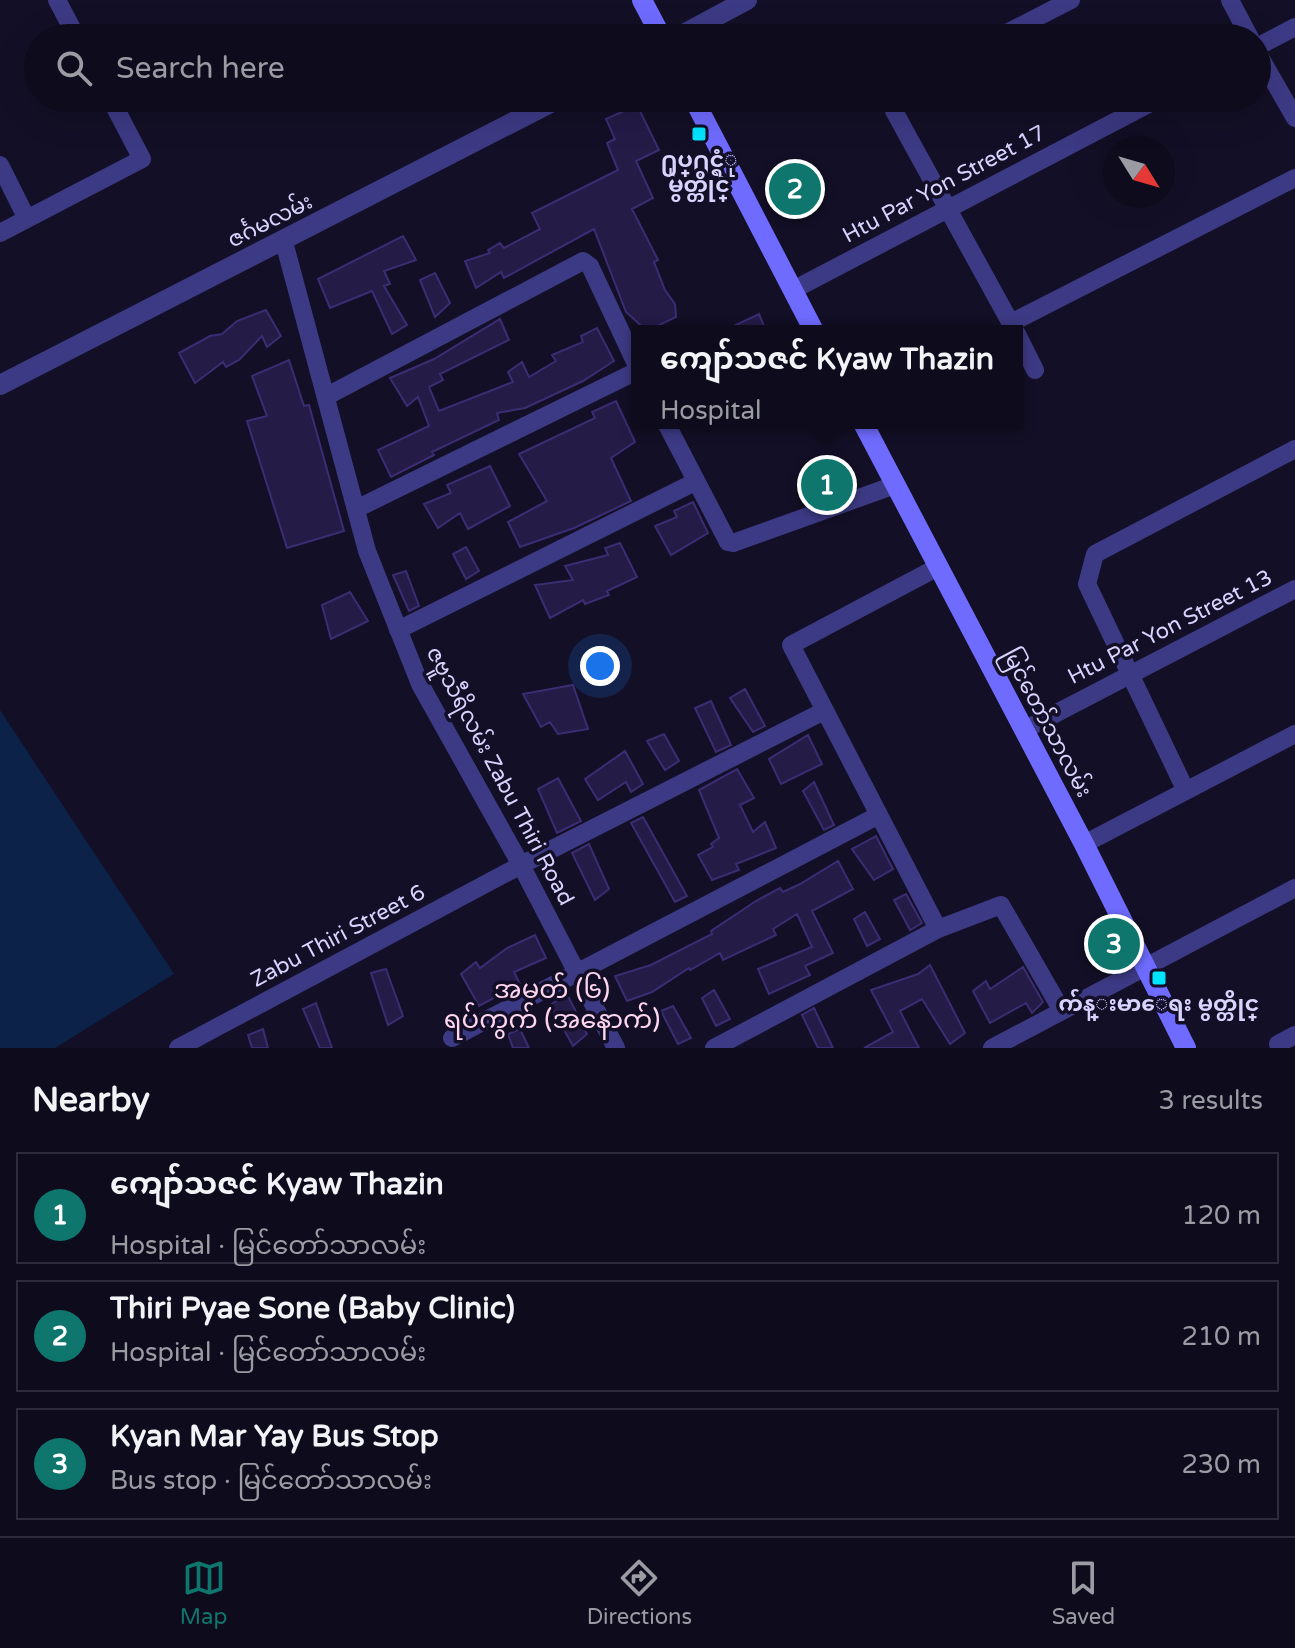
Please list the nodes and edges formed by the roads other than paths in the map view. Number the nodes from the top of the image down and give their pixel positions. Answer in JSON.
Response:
{"nodes":[{"id":1,"x":57,"y":0,"type":"edge"},
{"id":2,"x":642,"y":0,"type":"edge"},
{"id":3,"x":747,"y":0,"type":"edge"},
{"id":4,"x":1071,"y":0,"type":"edge"},
{"id":5,"x":1230,"y":0,"type":"edge"},
{"id":6,"x":70,"y":24,"type":"edge"},
{"id":7,"x":655,"y":24,"type":"edge"},
{"id":8,"x":702,"y":24,"type":"edge"},
{"id":9,"x":1024,"y":24,"type":"edge"},
{"id":10,"x":1243,"y":24,"type":"edge"},
{"id":11,"x":1295,"y":27,"type":"edge"},
{"id":12,"x":1271,"y":41,"type":"edge"},
{"id":13,"x":1271,"y":74,"type":"edge"},
{"id":14,"x":117,"y":112,"type":"edge"},
{"id":15,"x":533,"y":112,"type":"edge"},
{"id":16,"x":700,"y":112,"type":"edge"},
{"id":17,"x":895,"y":112,"type":"edge"},
{"id":18,"x":1133,"y":112,"type":"edge"},
{"id":19,"x":1295,"y":118,"type":"edge"},
{"id":20,"x":0,"y":165,"type":"edge"},
{"id":21,"x":1295,"y":178,"type":"edge"},
{"id":22,"x":948,"y":209,"type":"junction"},
{"id":23,"x":27,"y":219,"type":"junction"},
{"id":24,"x":0,"y":233,"type":"edge"},
{"id":25,"x":284,"y":242,"type":"junction"},
{"id":26,"x":793,"y":290,"type":"junction"},
{"id":27,"x":811,"y":325,"type":"edge"},
{"id":28,"x":1013,"y":325,"type":"edge"},
{"id":29,"x":1022,"y":325,"type":"edge"},
{"id":30,"x":1023,"y":345,"type":"edge"},
{"id":31,"x":631,"y":356,"type":"edge"},
{"id":32,"x":1035,"y":370,"type":"dead end"},
{"id":33,"x":631,"y":372,"type":"edge"},
{"id":34,"x":0,"y":385,"type":"edge"},
{"id":35,"x":327,"y":396,"type":"junction"},
{"id":36,"x":669,"y":429,"type":"edge"},
{"id":37,"x":866,"y":429,"type":"edge"},
{"id":38,"x":1295,"y":449,"type":"edge"},
{"id":39,"x":695,"y":482,"type":"junction"},
{"id":40,"x":895,"y":485,"type":"junction"},
{"id":41,"x":356,"y":509,"type":"junction"},
{"id":42,"x":938,"y":567,"type":"junction"},
{"id":43,"x":1295,"y":589,"type":"edge"},
{"id":44,"x":398,"y":630,"type":"junction"},
{"id":45,"x":1130,"y":675,"type":"junction"},
{"id":46,"x":824,"y":711,"type":"junction"},
{"id":47,"x":1024,"y":730,"type":"junction"},
{"id":48,"x":1295,"y":734,"type":"edge"},
{"id":49,"x":1186,"y":791,"type":"junction"},
{"id":50,"x":877,"y":816,"type":"junction"},
{"id":51,"x":1084,"y":844,"type":"junction"},
{"id":52,"x":521,"y":865,"type":"junction"},
{"id":53,"x":1295,"y":888,"type":"edge"},
{"id":54,"x":938,"y":929,"type":"junction"},
{"id":55,"x":1144,"y":967,"type":"junction"},
{"id":56,"x":577,"y":976,"type":"junction"},
{"id":57,"x":1062,"y":1011,"type":"junction"},
{"id":58,"x":1295,"y":1035,"type":"edge"},
{"id":59,"x":452,"y":1038,"type":"dead end"},
{"id":60,"x":1278,"y":1044,"type":"dead end"},
{"id":61,"x":998,"y":1047,"type":"edge"},
{"id":62,"x":178,"y":1048,"type":"edge"},
{"id":63,"x":616,"y":1048,"type":"edge"},
{"id":64,"x":714,"y":1048,"type":"edge"},
{"id":65,"x":1186,"y":1048,"type":"edge"}],
"edges":[{"from":1,"to":6,"type":"street"},
{"from":2,"to":7,"type":"main road"},
{"from":3,"to":8,"type":"street"},
{"from":4,"to":9,"type":"street"},
{"from":5,"to":10,"type":"street"},
{"from":11,"to":12,"type":"street"},
{"from":13,"to":19,"type":"street"},
{"from":14,"to":23,"type":"street"},
{"from":15,"to":25,"type":"street","name":"ဇင်္ဂမလမ်း"},
{"from":16,"to":26,"type":"main road"},
{"from":17,"to":22,"type":"street"},
{"from":18,"to":22,"type":"street","name":"Htu Par Yon Street 17"},
{"from":20,"to":23,"type":"street"},
{"from":21,"to":29,"type":"street"},
{"from":22,"to":26,"type":"street","name":"Htu Par Yon Street 17"},
{"from":22,"to":28,"type":"street"},
{"from":23,"to":24,"type":"street"},
{"from":25,"to":34,"type":"street","name":"ဇင်္ဂမလမ်း"},
{"from":25,"to":35,"type":"street","name":"ဇဗူသီရိလမ်း Zabu Thiri Road"},
{"from":26,"to":27,"type":"main road"},
{"from":30,"to":32,"type":"street"},
{"from":31,"to":35,"type":"street"},
{"from":33,"to":41,"type":"street"},
{"from":35,"to":41,"type":"street","name":"ဇဗူသီရိလမ်း Zabu Thiri Road"},
{"from":36,"to":39,"type":"street"},
{"from":37,"to":40,"type":"main road","name":"မြင်တော်သာလမ်း"},
{"from":38,"to":45,"type":"street"},
{"from":39,"to":40,"type":"street"},
{"from":39,"to":44,"type":"street"},
{"from":40,"to":42,"type":"main road","name":"မြင်တော်သာလမ်း"},
{"from":41,"to":44,"type":"street","name":"ဇဗူသီရိလမ်း Zabu Thiri Road"},
{"from":42,"to":46,"type":"street"},
{"from":42,"to":47,"type":"main road","name":"မြင်တော်သာလမ်း"},
{"from":43,"to":45,"type":"street","name":"Htu Par Yon Street 13"},
{"from":44,"to":52,"type":"street","name":"ဇဗူသီရိလမ်း Zabu Thiri Road"},
{"from":45,"to":47,"type":"street","name":"Htu Par Yon Street 13"},
{"from":45,"to":49,"type":"street"},
{"from":46,"to":50,"type":"street"},
{"from":46,"to":52,"type":"street","name":"Zabu Thiri Street 6"},
{"from":47,"to":51,"type":"main road","name":"မြင်တော်သာလမ်း"},
{"from":48,"to":49,"type":"street"},
{"from":49,"to":51,"type":"street"},
{"from":50,"to":54,"type":"street"},
{"from":50,"to":56,"type":"street"},
{"from":51,"to":55,"type":"main road","name":"မြင်တော်သာလမ်း"},
{"from":52,"to":56,"type":"street","name":"ဇဗူသီရိလမ်း Zabu Thiri Road"},
{"from":52,"to":62,"type":"street","name":"Zabu Thiri Street 6"},
{"from":53,"to":55,"type":"street"},
{"from":54,"to":57,"type":"street"},
{"from":54,"to":64,"type":"street"},
{"from":55,"to":57,"type":"street"},
{"from":55,"to":65,"type":"main road","name":"မြင်တော်သာလမ်း"},
{"from":56,"to":59,"type":"street"},
{"from":56,"to":63,"type":"street","name":"ဇဗူသီရိလမ်း Zabu Thiri Road"},
{"from":57,"to":61,"type":"street"},
{"from":58,"to":60,"type":"street"}]}
